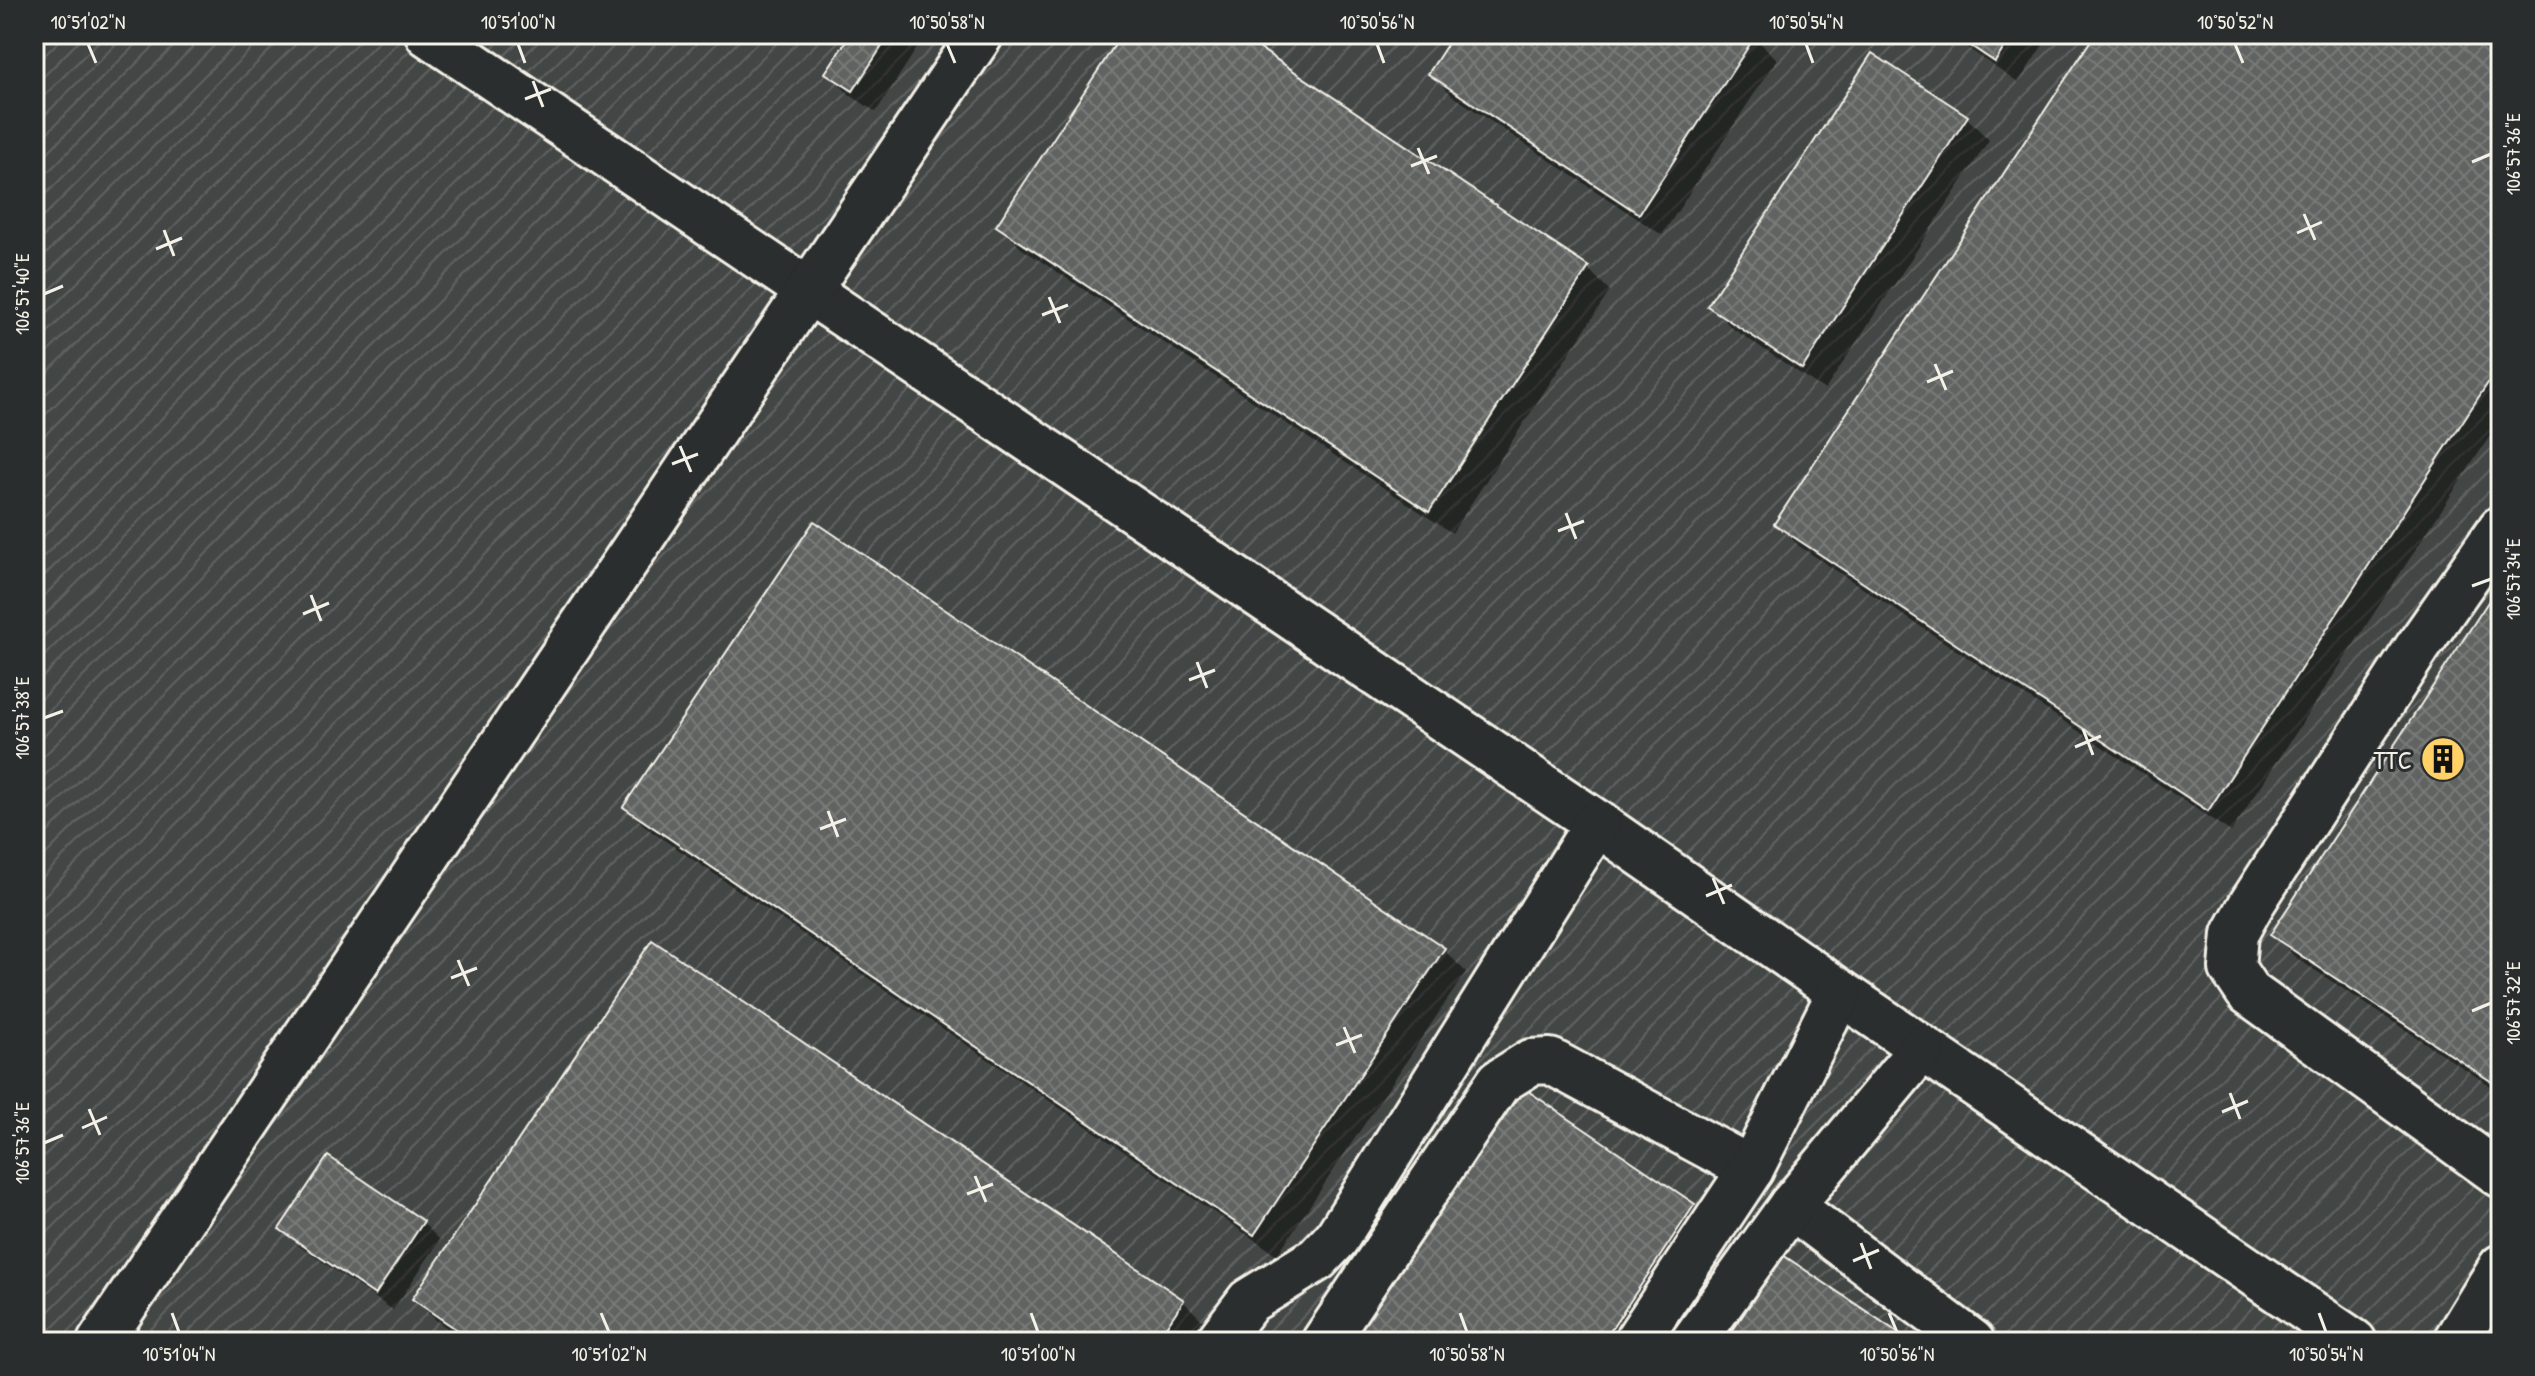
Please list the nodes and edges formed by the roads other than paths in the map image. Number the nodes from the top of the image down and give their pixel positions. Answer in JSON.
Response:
{"nodes":[{"id":1,"x":428,"y":34,"type":"edge"},
{"id":2,"x":981,"y":34,"type":"edge"},
{"id":3,"x":807,"y":290,"type":"junction"},
{"id":4,"x":2501,"y":528,"type":"edge"},
{"id":5,"x":1597,"y":823,"type":"junction"},
{"id":6,"x":1840,"y":992,"type":"junction"},
{"id":7,"x":1922,"y":1048,"type":"junction"},
{"id":8,"x":1751,"y":1169,"type":"junction"},
{"id":9,"x":2501,"y":1175,"type":"edge"},
{"id":10,"x":1791,"y":1206,"type":"junction"},
{"id":11,"x":2501,"y":1267,"type":"edge"},
{"id":12,"x":100,"y":1342,"type":"edge"},
{"id":13,"x":1218,"y":1342,"type":"edge"},
{"id":14,"x":1324,"y":1342,"type":"edge"},
{"id":15,"x":1636,"y":1342,"type":"edge"},
{"id":16,"x":1693,"y":1342,"type":"edge"},
{"id":17,"x":1972,"y":1342,"type":"edge"},
{"id":18,"x":2354,"y":1342,"type":"edge"},
{"id":19,"x":2455,"y":1342,"type":"edge"}],
"edges":[{"from":1,"to":3,"type":"street"},
{"from":2,"to":3,"type":"street"},
{"from":3,"to":5,"type":"street"},
{"from":3,"to":12,"type":"street"},
{"from":4,"to":9,"type":"street"},
{"from":5,"to":6,"type":"street"},
{"from":5,"to":13,"type":"street"},
{"from":6,"to":7,"type":"street"},
{"from":6,"to":8,"type":"street"},
{"from":7,"to":10,"type":"street"},
{"from":7,"to":18,"type":"street"},
{"from":8,"to":14,"type":"street"},
{"from":8,"to":15,"type":"street"},
{"from":10,"to":16,"type":"street"},
{"from":10,"to":17,"type":"street"},
{"from":11,"to":19,"type":"street"}]}
